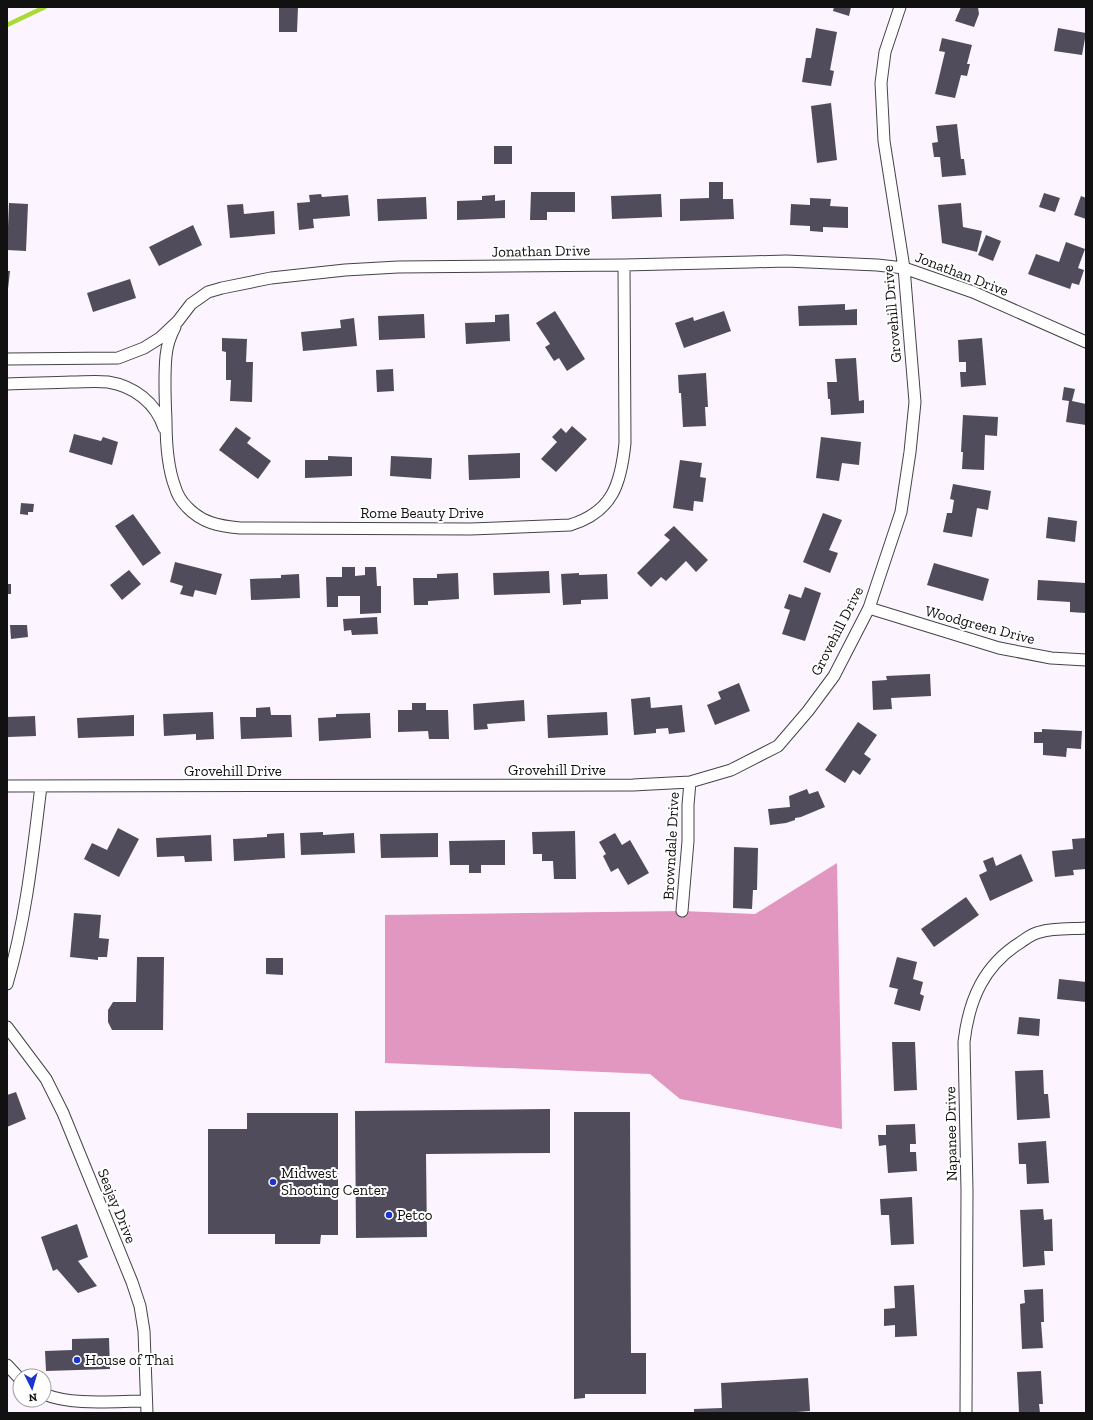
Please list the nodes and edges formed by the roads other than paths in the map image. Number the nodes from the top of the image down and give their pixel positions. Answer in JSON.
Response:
{"nodes":[{"id":1,"x":900,"y":7,"type":"edge"},
{"id":2,"x":624,"y":265,"type":"junction"},
{"id":3,"x":904,"y":268,"type":"junction"},
{"id":4,"x":178,"y":321,"type":"junction"},
{"id":5,"x":1086,"y":342,"type":"edge"},
{"id":6,"x":7,"y":359,"type":"edge"},
{"id":7,"x":7,"y":384,"type":"edge"},
{"id":8,"x":166,"y":435,"type":"junction"},
{"id":9,"x":869,"y":608,"type":"junction"},
{"id":10,"x":1086,"y":660,"type":"edge"},
{"id":11,"x":690,"y":782,"type":"junction"},
{"id":12,"x":7,"y":786,"type":"edge"},
{"id":13,"x":41,"y":786,"type":"junction"},
{"id":14,"x":682,"y":911,"type":"dead end"},
{"id":15,"x":1086,"y":928,"type":"edge"},
{"id":16,"x":7,"y":984,"type":"edge"},
{"id":17,"x":7,"y":1027,"type":"edge"},
{"id":18,"x":52,"y":1396,"type":"edge"},
{"id":19,"x":146,"y":1401,"type":"junction"},
{"id":20,"x":147,"y":1413,"type":"edge"},
{"id":21,"x":966,"y":1413,"type":"edge"}],
"edges":[{"from":1,"to":3,"type":"street","name":"Grovehill Drive"},
{"from":2,"to":3,"type":"street","name":"Jonathan Drive"},
{"from":2,"to":4,"type":"street","name":"Jonathan Drive"},
{"from":2,"to":8,"type":"street","name":"Rome Beauty Drive"},
{"from":3,"to":5,"type":"street","name":"Jonathan Drive"},
{"from":3,"to":9,"type":"street","name":"Grovehill Drive"},
{"from":4,"to":6,"type":"street","name":"Jonathan Drive"},
{"from":4,"to":8,"type":"street","name":"Rome Beauty Drive"},
{"from":7,"to":8,"type":"street"},
{"from":9,"to":10,"type":"street","name":"Woodgreen Drive"},
{"from":9,"to":11,"type":"street","name":"Grovehill Drive"},
{"from":11,"to":13,"type":"street","name":"Grovehill Drive"},
{"from":11,"to":14,"type":"street","name":"Browndale Drive"},
{"from":12,"to":13,"type":"street","name":"Grovehill Drive"},
{"from":13,"to":16,"type":"street"},
{"from":15,"to":21,"type":"street","name":"Napanee Drive"},
{"from":17,"to":19,"type":"street","name":"Seajay Drive"},
{"from":18,"to":19,"type":"street"},
{"from":19,"to":20,"type":"street","name":"Seajay Drive"}]}
